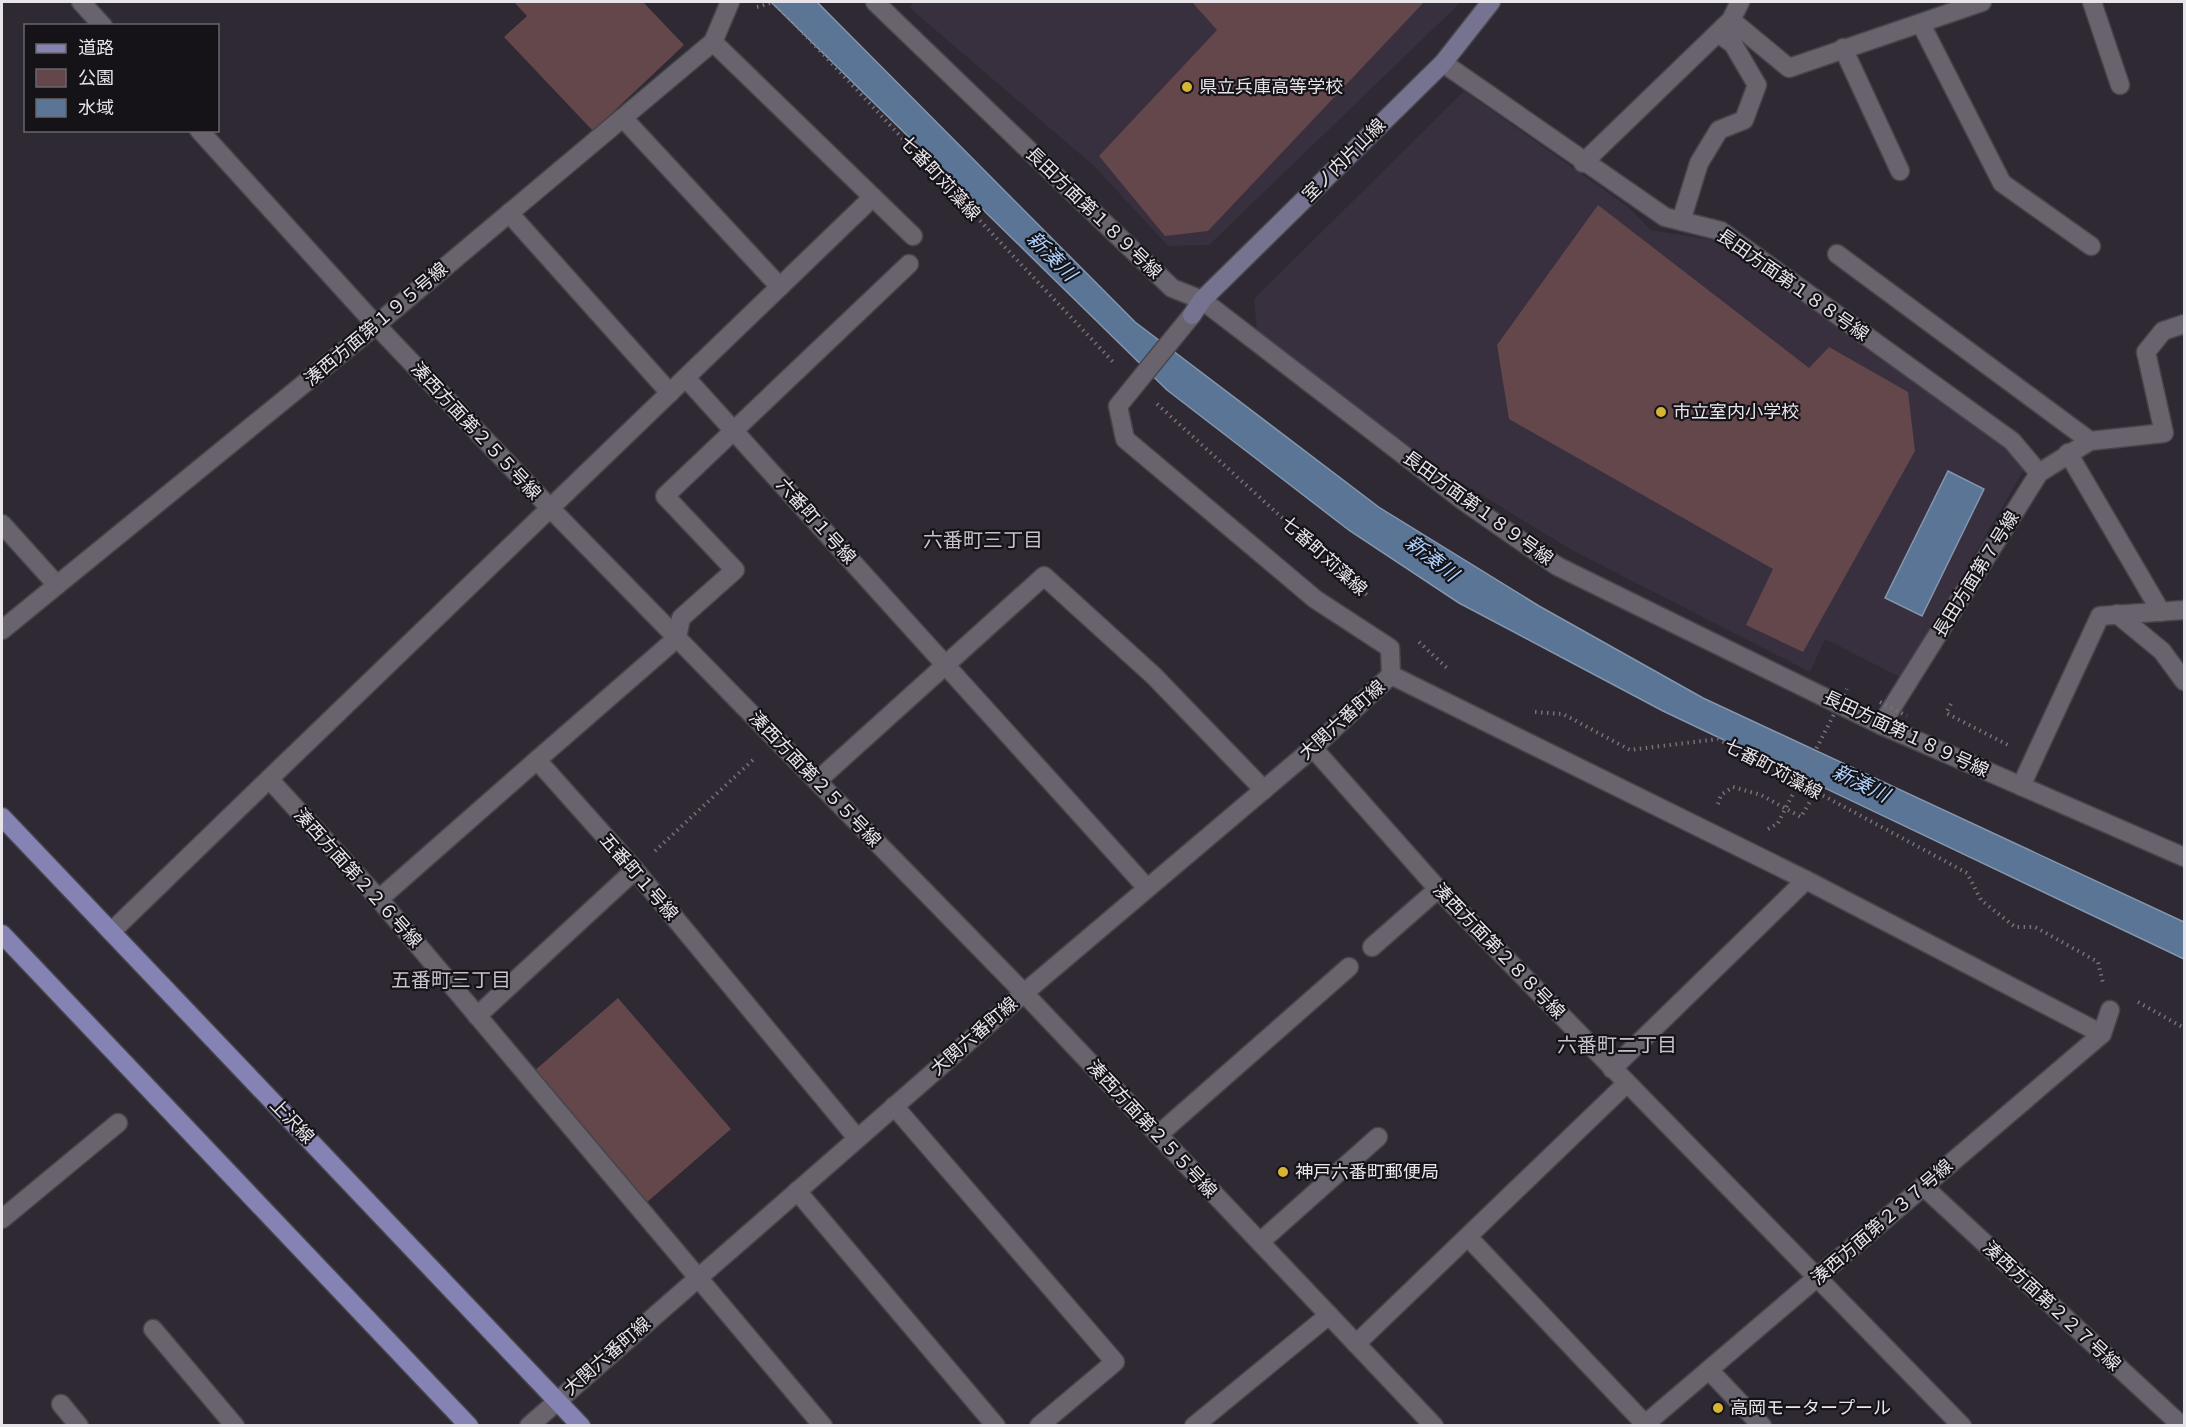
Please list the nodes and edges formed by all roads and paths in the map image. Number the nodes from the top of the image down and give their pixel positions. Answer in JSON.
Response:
{"nodes":[{"id":1,"x":81,"y":2,"type":"edge"},
{"id":2,"x":729,"y":2,"type":"edge"},
{"id":3,"x":875,"y":2,"type":"edge"},
{"id":4,"x":1491,"y":2,"type":"edge"},
{"id":5,"x":1740,"y":2,"type":"edge"},
{"id":6,"x":1982,"y":2,"type":"edge"},
{"id":7,"x":2092,"y":2,"type":"edge"},
{"id":8,"x":749,"y":9,"type":"dead end"},
{"id":9,"x":101,"y":24,"type":"edge"},
{"id":10,"x":1921,"y":24,"type":"junction"},
{"id":11,"x":1724,"y":26,"type":"junction"},
{"id":12,"x":713,"y":42,"type":"junction"},
{"id":13,"x":1844,"y":48,"type":"junction"},
{"id":14,"x":1443,"y":63,"type":"junction"},
{"id":15,"x":2121,"y":85,"type":"dead end"},
{"id":16,"x":622,"y":118,"type":"junction"},
{"id":17,"x":200,"y":132,"type":"edge"},
{"id":18,"x":1583,"y":163,"type":"junction"},
{"id":19,"x":1900,"y":171,"type":"dead end"},
{"id":20,"x":873,"y":197,"type":"junction"},
{"id":21,"x":509,"y":213,"type":"junction"},
{"id":22,"x":1681,"y":221,"type":"junction"},
{"id":23,"x":913,"y":236,"type":"dead end"},
{"id":24,"x":2091,"y":246,"type":"dead end"},
{"id":25,"x":1837,"y":254,"type":"dead end"},
{"id":26,"x":909,"y":264,"type":"dead end"},
{"id":27,"x":780,"y":287,"type":"junction"},
{"id":28,"x":1197,"y":308,"type":"junction"},
{"id":29,"x":2184,"y":324,"type":"edge"},
{"id":30,"x":376,"y":325,"type":"junction"},
{"id":31,"x":686,"y":378,"type":"junction"},
{"id":32,"x":1137,"y":384,"type":"junction"},
{"id":33,"x":670,"y":393,"type":"junction"},
{"id":34,"x":733,"y":430,"type":"junction"},
{"id":35,"x":2090,"y":441,"type":"junction"},
{"id":36,"x":2068,"y":453,"type":"junction"},
{"id":37,"x":2039,"y":473,"type":"junction"},
{"id":38,"x":550,"y":509,"type":"junction"},
{"id":39,"x":2,"y":524,"type":"edge"},
{"id":40,"x":57,"y":585,"type":"junction"},
{"id":41,"x":1370,"y":598,"type":"dead end"},
{"id":42,"x":2184,"y":610,"type":"edge"},
{"id":43,"x":2161,"y":612,"type":"junction"},
{"id":44,"x":2109,"y":615,"type":"junction"},
{"id":45,"x":2,"y":630,"type":"edge"},
{"id":46,"x":677,"y":638,"type":"junction"},
{"id":47,"x":1414,"y":638,"type":"dead end"},
{"id":48,"x":946,"y":665,"type":"junction"},
{"id":49,"x":1449,"y":670,"type":"dead end"},
{"id":50,"x":1391,"y":675,"type":"junction"},
{"id":51,"x":2184,"y":681,"type":"edge"},
{"id":52,"x":1847,"y":689,"type":"dead end"},
{"id":53,"x":1881,"y":702,"type":"dead end"},
{"id":54,"x":1951,"y":704,"type":"dead end"},
{"id":55,"x":1531,"y":711,"type":"dead end"},
{"id":56,"x":1946,"y":713,"type":"dead end"},
{"id":57,"x":1907,"y":716,"type":"dead end"},
{"id":58,"x":1881,"y":725,"type":"junction"},
{"id":59,"x":775,"y":739,"type":"junction"},
{"id":60,"x":1313,"y":748,"type":"junction"},
{"id":61,"x":537,"y":760,"type":"junction"},
{"id":62,"x":269,"y":779,"type":"junction"},
{"id":63,"x":817,"y":782,"type":"junction"},
{"id":64,"x":2021,"y":786,"type":"junction"},
{"id":65,"x":1264,"y":790,"type":"junction"},
{"id":66,"x":1816,"y":791,"type":"junction"},
{"id":67,"x":1716,"y":810,"type":"dead end"},
{"id":68,"x":2,"y":817,"type":"edge"},
{"id":69,"x":1765,"y":832,"type":"dead end"},
{"id":70,"x":2184,"y":857,"type":"edge"},
{"id":71,"x":635,"y":870,"type":"junction"},
{"id":72,"x":1806,"y":880,"type":"junction"},
{"id":73,"x":1148,"y":888,"type":"junction"},
{"id":74,"x":1438,"y":889,"type":"junction"},
{"id":75,"x":379,"y":899,"type":"junction"},
{"id":76,"x":111,"y":932,"type":"junction"},
{"id":77,"x":2,"y":934,"type":"edge"},
{"id":78,"x":1372,"y":947,"type":"dead end"},
{"id":79,"x":1349,"y":967,"type":"dead end"},
{"id":80,"x":1024,"y":993,"type":"junction"},
{"id":81,"x":2110,"y":1010,"type":"junction"},
{"id":82,"x":477,"y":1016,"type":"junction"},
{"id":83,"x":2184,"y":1028,"type":"edge"},
{"id":84,"x":2102,"y":1034,"type":"junction"},
{"id":85,"x":1612,"y":1069,"type":"junction"},
{"id":86,"x":1626,"y":1084,"type":"junction"},
{"id":87,"x":894,"y":1106,"type":"junction"},
{"id":88,"x":118,"y":1123,"type":"dead end"},
{"id":89,"x":1158,"y":1135,"type":"junction"},
{"id":90,"x":1378,"y":1137,"type":"dead end"},
{"id":91,"x":857,"y":1138,"type":"junction"},
{"id":92,"x":1923,"y":1186,"type":"junction"},
{"id":93,"x":797,"y":1191,"type":"junction"},
{"id":94,"x":2,"y":1219,"type":"edge"},
{"id":95,"x":1468,"y":1237,"type":"junction"},
{"id":96,"x":1260,"y":1242,"type":"junction"},
{"id":97,"x":698,"y":1276,"type":"junction"},
{"id":98,"x":1818,"y":1276,"type":"junction"},
{"id":99,"x":1329,"y":1316,"type":"junction"},
{"id":100,"x":153,"y":1329,"type":"dead end"},
{"id":101,"x":1356,"y":1344,"type":"junction"},
{"id":102,"x":1709,"y":1370,"type":"junction"},
{"id":103,"x":558,"y":1399,"type":"junction"},
{"id":104,"x":61,"y":1404,"type":"dead end"},
{"id":105,"x":79,"y":1425,"type":"edge"},
{"id":106,"x":235,"y":1425,"type":"edge"},
{"id":107,"x":469,"y":1425,"type":"edge"},
{"id":108,"x":529,"y":1425,"type":"edge"},
{"id":109,"x":581,"y":1425,"type":"edge"},
{"id":110,"x":823,"y":1425,"type":"edge"},
{"id":111,"x":996,"y":1425,"type":"edge"},
{"id":112,"x":1039,"y":1425,"type":"edge"},
{"id":113,"x":1194,"y":1425,"type":"edge"},
{"id":114,"x":1434,"y":1425,"type":"edge"},
{"id":115,"x":1644,"y":1425,"type":"edge"},
{"id":116,"x":1762,"y":1425,"type":"edge"},
{"id":117,"x":1962,"y":1425,"type":"edge"},
{"id":118,"x":2182,"y":1425,"type":"edge"}],
"edges":[{"from":1,"to":9,"type":"street"},
{"from":2,"to":12,"type":"street","name":"湊西方面第１９５号線"},
{"from":3,"to":28,"type":"street","name":"長田方面第１８９号線"},
{"from":4,"to":14,"type":"street","name":"室ノ内片山線"},
{"from":5,"to":11,"type":"street"},
{"from":6,"to":10,"type":"street"},
{"from":7,"to":15,"type":"street"},
{"from":8,"to":32,"type":"path","name":"七番町苅藻線"},
{"from":10,"to":13,"type":"street"},
{"from":10,"to":24,"type":"street"},
{"from":11,"to":13,"type":"street"},
{"from":11,"to":18,"type":"street"},
{"from":11,"to":22,"type":"street"},
{"from":12,"to":16,"type":"street","name":"湊西方面第１９５号線"},
{"from":12,"to":20,"type":"street"},
{"from":13,"to":19,"type":"street"},
{"from":14,"to":18,"type":"street","name":"長田方面第１８８号線"},
{"from":14,"to":28,"type":"street","name":"室ノ内片山線"},
{"from":16,"to":21,"type":"street","name":"湊西方面第１９５号線"},
{"from":16,"to":27,"type":"street"},
{"from":17,"to":30,"type":"street","name":"湊西方面第２５５号線"},
{"from":18,"to":22,"type":"street","name":"長田方面第１８８号線"},
{"from":20,"to":23,"type":"street"},
{"from":20,"to":27,"type":"street"},
{"from":21,"to":30,"type":"street","name":"湊西方面第１９５号線"},
{"from":21,"to":33,"type":"street"},
{"from":22,"to":37,"type":"street","name":"長田方面第１８８号線"},
{"from":25,"to":35,"type":"street"},
{"from":26,"to":34,"type":"street"},
{"from":27,"to":31,"type":"street"},
{"from":28,"to":32,"type":"street","name":"七番町苅藻線"},
{"from":28,"to":58,"type":"street","name":"長田方面第１８９号線"},
{"from":29,"to":35,"type":"street"},
{"from":30,"to":38,"type":"street","name":"湊西方面第２５５号線"},
{"from":30,"to":40,"type":"street","name":"湊西方面第１９５号線"},
{"from":31,"to":33,"type":"street"},
{"from":31,"to":34,"type":"street","name":"六番町１号線"},
{"from":32,"to":41,"type":"path","name":"七番町苅藻線"},
{"from":32,"to":50,"type":"street","name":"七番町苅藻線"},
{"from":33,"to":38,"type":"street"},
{"from":34,"to":46,"type":"street"},
{"from":34,"to":48,"type":"street","name":"六番町１号線"},
{"from":35,"to":36,"type":"street","name":"長田方面第７号線"},
{"from":36,"to":37,"type":"street","name":"長田方面第７号線"},
{"from":36,"to":43,"type":"street"},
{"from":37,"to":58,"type":"street","name":"長田方面第７号線"},
{"from":38,"to":46,"type":"street","name":"湊西方面第２５５号線"},
{"from":38,"to":62,"type":"street"},
{"from":39,"to":40,"type":"street"},
{"from":40,"to":45,"type":"street","name":"湊西方面第１９５号線"},
{"from":42,"to":43,"type":"street"},
{"from":43,"to":44,"type":"street"},
{"from":44,"to":51,"type":"street"},
{"from":44,"to":64,"type":"street"},
{"from":46,"to":59,"type":"street","name":"湊西方面第２５５号線"},
{"from":46,"to":61,"type":"street"},
{"from":47,"to":49,"type":"path"},
{"from":48,"to":63,"type":"street"},
{"from":48,"to":65,"type":"street"},
{"from":48,"to":73,"type":"street","name":"六番町１号線"},
{"from":50,"to":60,"type":"street","name":"大関六番町線"},
{"from":50,"to":72,"type":"street"},
{"from":52,"to":69,"type":"path","bridge":true},
{"from":53,"to":57,"type":"path","bridge":true},
{"from":54,"to":56,"type":"path"},
{"from":55,"to":66,"type":"path","name":"七番町苅藻線"},
{"from":58,"to":64,"type":"street","name":"長田方面第１８９号線"},
{"from":59,"to":63,"type":"street","name":"湊西方面第２５５号線"},
{"from":59,"to":71,"type":"path"},
{"from":60,"to":65,"type":"street","name":"大関六番町線"},
{"from":60,"to":74,"type":"street","name":"湊西方面第２８８号線"},
{"from":61,"to":71,"type":"street","name":"五番町１号線"},
{"from":61,"to":75,"type":"street"},
{"from":62,"to":75,"type":"street","name":"湊西方面第２２６号線"},
{"from":62,"to":76,"type":"street"},
{"from":63,"to":80,"type":"street","name":"湊西方面第２５５号線"},
{"from":64,"to":70,"type":"street","name":"長田方面第１８９号線"},
{"from":65,"to":73,"type":"street","name":"大関六番町線"},
{"from":66,"to":67,"type":"path"},
{"from":66,"to":81,"type":"path","name":"七番町苅藻線"},
{"from":68,"to":76,"type":"main road","name":"上沢線"},
{"from":71,"to":82,"type":"street"},
{"from":71,"to":91,"type":"street","name":"五番町１号線"},
{"from":72,"to":84,"type":"street"},
{"from":72,"to":85,"type":"street"},
{"from":73,"to":80,"type":"street","name":"大関六番町線"},
{"from":74,"to":78,"type":"street"},
{"from":74,"to":85,"type":"street","name":"湊西方面第２８８号線"},
{"from":75,"to":82,"type":"street","name":"湊西方面第２２６号線"},
{"from":76,"to":103,"type":"main road","name":"上沢線"},
{"from":77,"to":107,"type":"main road"},
{"from":79,"to":89,"type":"street"},
{"from":80,"to":87,"type":"street","name":"大関六番町線"},
{"from":80,"to":89,"type":"street","name":"湊西方面第２５５号線"},
{"from":81,"to":83,"type":"path"},
{"from":81,"to":84,"type":"street"},
{"from":82,"to":97,"type":"street","name":"湊西方面第２２６号線"},
{"from":84,"to":92,"type":"street","name":"湊西方面第２３７号線"},
{"from":85,"to":86,"type":"street","name":"湊西方面第２８８号線"},
{"from":86,"to":95,"type":"street"},
{"from":86,"to":98,"type":"street","name":"湊西方面第２８８号線"},
{"from":87,"to":91,"type":"street","name":"大関六番町線"},
{"from":87,"to":112,"type":"street"},
{"from":88,"to":94,"type":"street"},
{"from":89,"to":96,"type":"street","name":"湊西方面第２５５号線"},
{"from":90,"to":96,"type":"street"},
{"from":91,"to":93,"type":"street","name":"大関六番町線"},
{"from":92,"to":98,"type":"street","name":"湊西方面第２３７号線"},
{"from":92,"to":118,"type":"street","name":"湊西方面第２２７号線"},
{"from":93,"to":97,"type":"street","name":"大関六番町線"},
{"from":93,"to":111,"type":"street"},
{"from":95,"to":101,"type":"street"},
{"from":95,"to":115,"type":"street"},
{"from":96,"to":99,"type":"street","name":"湊西方面第２５５号線"},
{"from":97,"to":103,"type":"street","name":"大関六番町線"},
{"from":97,"to":110,"type":"street","name":"湊西方面第２２６号線"},
{"from":98,"to":102,"type":"street","name":"湊西方面第２３７号線"},
{"from":98,"to":117,"type":"street","name":"湊西方面第２８８号線"},
{"from":99,"to":101,"type":"street","name":"湊西方面第２５５号線"},
{"from":99,"to":113,"type":"street"},
{"from":100,"to":106,"type":"street"},
{"from":101,"to":114,"type":"street","name":"湊西方面第２５５号線"},
{"from":102,"to":115,"type":"street","name":"湊西方面第２３７号線"},
{"from":102,"to":116,"type":"street"},
{"from":103,"to":108,"type":"street","name":"大関六番町線"},
{"from":103,"to":109,"type":"main road","name":"上沢線"},
{"from":104,"to":105,"type":"street"}]}
